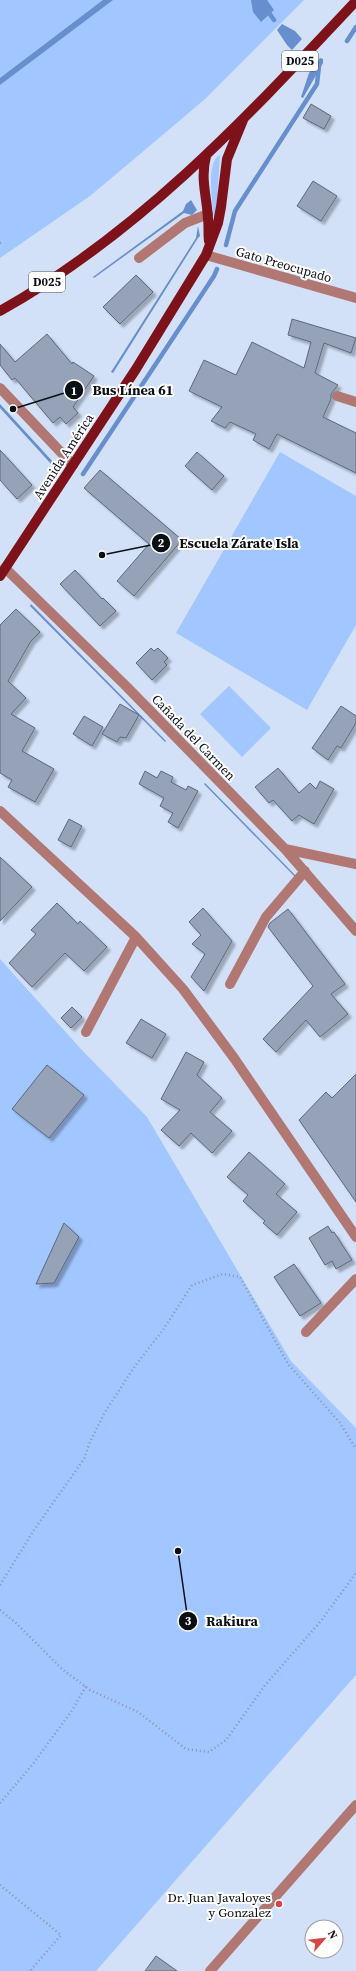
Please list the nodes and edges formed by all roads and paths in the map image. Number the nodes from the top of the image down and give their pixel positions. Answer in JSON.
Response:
{"nodes":[{"id":1,"x":356,"y":1,"type":"edge"},
{"id":2,"x":243,"y":120,"type":"junction"},
{"id":3,"x":206,"y":156,"type":"junction"},
{"id":4,"x":208,"y":214,"type":"junction"},
{"id":5,"x":207,"y":251,"type":"junction"},
{"id":6,"x":139,"y":258,"type":"dead end"},
{"id":7,"x":356,"y":298,"type":"edge"},
{"id":8,"x":0,"y":311,"type":"edge"},
{"id":9,"x":0,"y":388,"type":"edge"},
{"id":10,"x":337,"y":396,"type":"dead end"},
{"id":11,"x":356,"y":402,"type":"edge"},
{"id":12,"x":72,"y":465,"type":"junction"},
{"id":13,"x":2,"y":572,"type":"edge"},
{"id":14,"x":0,"y":811,"type":"edge"},
{"id":15,"x":286,"y":849,"type":"junction"},
{"id":16,"x":356,"y":864,"type":"edge"},
{"id":17,"x":305,"y":871,"type":"junction"},
{"id":18,"x":356,"y":931,"type":"edge"},
{"id":19,"x":136,"y":937,"type":"junction"},
{"id":20,"x":230,"y":984,"type":"dead end"},
{"id":21,"x":86,"y":1032,"type":"dead end"},
{"id":22,"x":356,"y":1236,"type":"edge"},
{"id":23,"x":356,"y":1279,"type":"edge"},
{"id":24,"x":306,"y":1332,"type":"dead end"},
{"id":25,"x":356,"y":1450,"type":"edge"},
{"id":26,"x":356,"y":1573,"type":"edge"},
{"id":27,"x":0,"y":1586,"type":"edge"},
{"id":28,"x":0,"y":1610,"type":"edge"},
{"id":29,"x":86,"y":1686,"type":"junction"},
{"id":30,"x":0,"y":1803,"type":"edge"},
{"id":31,"x":356,"y":1804,"type":"edge"},
{"id":32,"x":0,"y":1885,"type":"edge"},
{"id":33,"x":30,"y":1971,"type":"edge"},
{"id":34,"x":210,"y":1971,"type":"edge"}],
"edges":[{"from":1,"to":2,"type":"main road","number":"D025"},
{"from":2,"to":3,"type":"main road","number":"D025"},
{"from":2,"to":5,"type":"main road","name":"Avenida América"},
{"from":3,"to":4,"type":"main road"},
{"from":3,"to":8,"type":"main road","number":"D025"},
{"from":4,"to":5,"type":"main road"},
{"from":4,"to":6,"type":"street"},
{"from":5,"to":7,"type":"street","name":"Gato Preocupado"},
{"from":5,"to":12,"type":"main road","name":"Avenida América"},
{"from":9,"to":12,"type":"street"},
{"from":10,"to":11,"type":"street"},
{"from":12,"to":13,"type":"main road","name":"Avenida América"},
{"from":13,"to":15,"type":"street","name":"Cañada del Carmen"},
{"from":14,"to":19,"type":"street"},
{"from":15,"to":16,"type":"street"},
{"from":15,"to":17,"type":"street","name":"Cañada del Carmen"},
{"from":17,"to":18,"type":"street","name":"Cañada del Carmen"},
{"from":17,"to":20,"type":"street"},
{"from":19,"to":21,"type":"street"},
{"from":19,"to":22,"type":"street"},
{"from":23,"to":24,"type":"street"},
{"from":25,"to":27,"type":"path"},
{"from":26,"to":29,"type":"path"},
{"from":28,"to":29,"type":"path"},
{"from":29,"to":30,"type":"path"},
{"from":31,"to":34,"type":"street"},
{"from":32,"to":33,"type":"path"}]}
